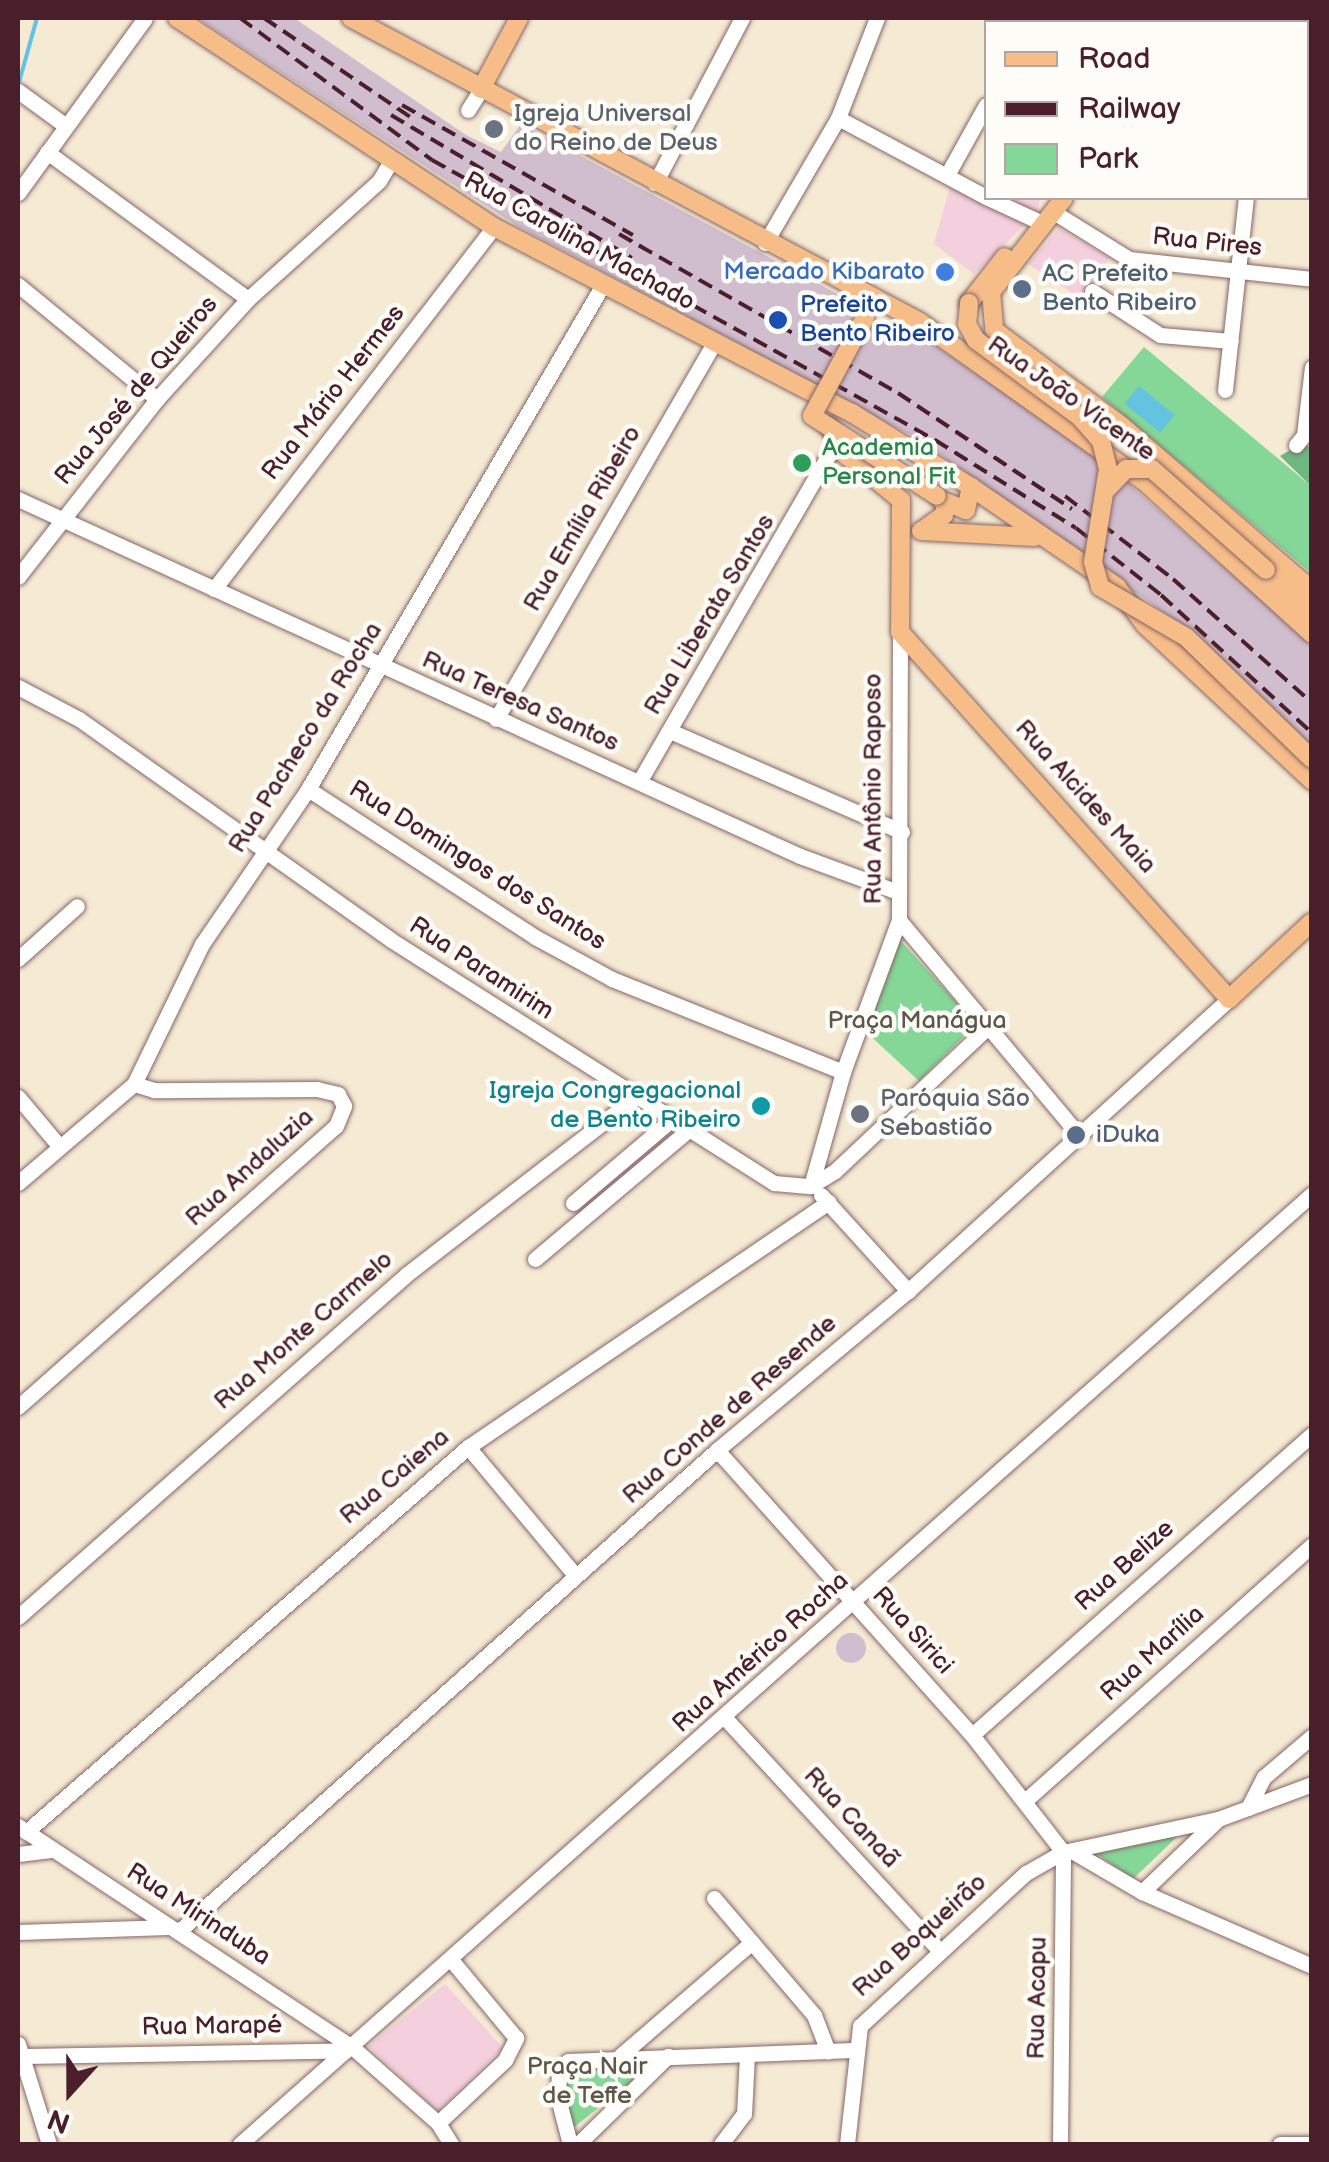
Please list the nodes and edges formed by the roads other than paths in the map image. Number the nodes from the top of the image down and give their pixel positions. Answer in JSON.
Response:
{"nodes":[{"id":1,"x":145,"y":18,"type":"edge"},
{"id":2,"x":177,"y":18,"type":"edge"},
{"id":3,"x":351,"y":18,"type":"edge"},
{"id":4,"x":519,"y":18,"type":"edge"},
{"id":5,"x":742,"y":18,"type":"edge"},
{"id":6,"x":877,"y":18,"type":"edge"},
{"id":7,"x":481,"y":89,"type":"junction"},
{"id":8,"x":22,"y":94,"type":"edge"},
{"id":9,"x":984,"y":109,"type":"edge"},
{"id":10,"x":468,"y":110,"type":"dead end"},
{"id":11,"x":838,"y":118,"type":"junction"},
{"id":12,"x":66,"y":126,"type":"junction"},
{"id":13,"x":47,"y":152,"type":"junction"},
{"id":14,"x":390,"y":163,"type":"junction"},
{"id":15,"x":947,"y":175,"type":"junction"},
{"id":16,"x":655,"y":183,"type":"junction"},
{"id":17,"x":18,"y":193,"type":"edge"},
{"id":18,"x":984,"y":195,"type":"edge"},
{"id":19,"x":1002,"y":200,"type":"edge"},
{"id":20,"x":1246,"y":200,"type":"edge"},
{"id":21,"x":1053,"y":210,"type":"edge"},
{"id":22,"x":494,"y":227,"type":"junction"},
{"id":23,"x":1024,"y":242,"type":"junction"},
{"id":24,"x":766,"y":243,"type":"junction"},
{"id":25,"x":1241,"y":272,"type":"junction"},
{"id":26,"x":1312,"y":279,"type":"edge"},
{"id":27,"x":18,"y":286,"type":"edge"},
{"id":28,"x":602,"y":288,"type":"junction"},
{"id":29,"x":1092,"y":290,"type":"dead end"},
{"id":30,"x":877,"y":299,"type":"junction"},
{"id":31,"x":248,"y":300,"type":"junction"},
{"id":32,"x":1231,"y":342,"type":"junction"},
{"id":33,"x":713,"y":344,"type":"junction"},
{"id":34,"x":1312,"y":367,"type":"edge"},
{"id":35,"x":797,"y":387,"type":"junction"},
{"id":36,"x":1225,"y":390,"type":"dead end"},
{"id":37,"x":157,"y":399,"type":"junction"},
{"id":38,"x":837,"y":441,"type":"junction"},
{"id":39,"x":1296,"y":445,"type":"dead end"},
{"id":40,"x":852,"y":460,"type":"junction"},
{"id":41,"x":824,"y":472,"type":"junction"},
{"id":42,"x":971,"y":487,"type":"junction"},
{"id":43,"x":1106,"y":490,"type":"junction"},
{"id":44,"x":1206,"y":496,"type":"junction"},
{"id":45,"x":18,"y":499,"type":"edge"},
{"id":46,"x":941,"y":500,"type":"junction"},
{"id":47,"x":64,"y":518,"type":"junction"},
{"id":48,"x":1188,"y":519,"type":"junction"},
{"id":49,"x":921,"y":531,"type":"junction"},
{"id":50,"x":1049,"y":542,"type":"junction"},
{"id":51,"x":902,"y":558,"type":"junction"},
{"id":52,"x":18,"y":577,"type":"edge"},
{"id":53,"x":214,"y":589,"type":"junction"},
{"id":54,"x":1312,"y":590,"type":"edge"},
{"id":55,"x":1312,"y":613,"type":"edge"},
{"id":56,"x":900,"y":632,"type":"junction"},
{"id":57,"x":1312,"y":634,"type":"edge"},
{"id":58,"x":382,"y":668,"type":"junction"},
{"id":59,"x":18,"y":687,"type":"edge"},
{"id":60,"x":496,"y":718,"type":"junction"},
{"id":61,"x":670,"y":731,"type":"junction"},
{"id":62,"x":1312,"y":759,"type":"edge"},
{"id":63,"x":1312,"y":781,"type":"edge"},
{"id":64,"x":639,"y":782,"type":"junction"},
{"id":65,"x":308,"y":790,"type":"junction"},
{"id":66,"x":902,"y":832,"type":"junction"},
{"id":67,"x":264,"y":854,"type":"junction"},
{"id":68,"x":898,"y":892,"type":"junction"},
{"id":69,"x":77,"y":906,"type":"dead end"},
{"id":70,"x":899,"y":920,"type":"junction"},
{"id":71,"x":1312,"y":922,"type":"edge"},
{"id":72,"x":18,"y":960,"type":"edge"},
{"id":73,"x":1229,"y":999,"type":"junction"},
{"id":74,"x":988,"y":1027,"type":"junction"},
{"id":75,"x":842,"y":1072,"type":"junction"},
{"id":76,"x":134,"y":1084,"type":"junction"},
{"id":77,"x":18,"y":1097,"type":"edge"},
{"id":78,"x":634,"y":1098,"type":"junction"},
{"id":79,"x":670,"y":1120,"type":"junction"},
{"id":80,"x":688,"y":1130,"type":"junction"},
{"id":81,"x":1079,"y":1134,"type":"junction"},
{"id":82,"x":60,"y":1147,"type":"junction"},
{"id":83,"x":18,"y":1183,"type":"edge"},
{"id":84,"x":810,"y":1186,"type":"junction"},
{"id":85,"x":1312,"y":1194,"type":"edge"},
{"id":86,"x":829,"y":1202,"type":"junction"},
{"id":87,"x":573,"y":1203,"type":"dead end"},
{"id":88,"x":535,"y":1259,"type":"dead end"},
{"id":89,"x":908,"y":1291,"type":"junction"},
{"id":90,"x":18,"y":1408,"type":"edge"},
{"id":91,"x":1312,"y":1434,"type":"edge"},
{"id":92,"x":468,"y":1447,"type":"junction"},
{"id":93,"x":717,"y":1450,"type":"junction"},
{"id":94,"x":1312,"y":1545,"type":"edge"},
{"id":95,"x":576,"y":1576,"type":"junction"},
{"id":96,"x":854,"y":1604,"type":"junction"},
{"id":97,"x":18,"y":1616,"type":"edge"},
{"id":98,"x":725,"y":1718,"type":"junction"},
{"id":99,"x":972,"y":1735,"type":"junction"},
{"id":100,"x":1312,"y":1736,"type":"edge"},
{"id":101,"x":1312,"y":1784,"type":"edge"},
{"id":102,"x":1027,"y":1799,"type":"junction"},
{"id":103,"x":1248,"y":1808,"type":"junction"},
{"id":104,"x":1218,"y":1820,"type":"junction"},
{"id":105,"x":22,"y":1829,"type":"edge"},
{"id":106,"x":53,"y":1850,"type":"junction"},
{"id":107,"x":1067,"y":1852,"type":"junction"},
{"id":108,"x":18,"y":1854,"type":"edge"},
{"id":109,"x":1142,"y":1892,"type":"junction"},
{"id":110,"x":714,"y":1898,"type":"dead end"},
{"id":111,"x":174,"y":1929,"type":"junction"},
{"id":112,"x":18,"y":1932,"type":"edge"},
{"id":113,"x":752,"y":1942,"type":"junction"},
{"id":114,"x":940,"y":1952,"type":"junction"},
{"id":115,"x":452,"y":1961,"type":"junction"},
{"id":116,"x":1312,"y":1966,"type":"edge"},
{"id":117,"x":349,"y":2048,"type":"junction"},
{"id":118,"x":853,"y":2050,"type":"junction"},
{"id":119,"x":19,"y":2052,"type":"edge"},
{"id":120,"x":828,"y":2052,"type":"junction"},
{"id":121,"x":746,"y":2055,"type":"junction"},
{"id":122,"x":620,"y":2056,"type":"junction"},
{"id":123,"x":668,"y":2056,"type":"junction"},
{"id":124,"x":438,"y":2123,"type":"junction"},
{"id":125,"x":50,"y":2144,"type":"edge"},
{"id":126,"x":240,"y":2144,"type":"edge"},
{"id":127,"x":451,"y":2144,"type":"edge"},
{"id":128,"x":570,"y":2144,"type":"edge"},
{"id":129,"x":578,"y":2144,"type":"edge"},
{"id":130,"x":721,"y":2144,"type":"edge"},
{"id":131,"x":847,"y":2144,"type":"edge"},
{"id":132,"x":1060,"y":2144,"type":"edge"},
{"id":133,"x":1280,"y":2144,"type":"edge"},
{"id":134,"x":1312,"y":2144,"type":"edge"}],
"edges":[{"from":1,"to":12,"type":"street"},
{"from":2,"to":14,"type":"main road","name":"Rua Carolina Machado"},
{"from":3,"to":7,"type":"main road","name":"Rua João Vicente"},
{"from":4,"to":7,"type":"main road"},
{"from":5,"to":16,"type":"street"},
{"from":6,"to":11,"type":"street"},
{"from":7,"to":10,"type":"street"},
{"from":7,"to":16,"type":"main road","name":"Rua João Vicente"},
{"from":8,"to":12,"type":"street"},
{"from":9,"to":15,"type":"street"},
{"from":11,"to":15,"type":"street","name":"Rua Pires"},
{"from":11,"to":24,"type":"street"},
{"from":12,"to":13,"type":"street"},
{"from":13,"to":17,"type":"street"},
{"from":13,"to":31,"type":"street"},
{"from":14,"to":22,"type":"main road","name":"Rua Carolina Machado"},
{"from":14,"to":31,"type":"street","name":"Rua José de Queiros"},
{"from":15,"to":18,"type":"street","name":"Rua Pires"},
{"from":16,"to":24,"type":"main road","name":"Rua João Vicente"},
{"from":19,"to":21,"type":"street","name":"Rua Pires"},
{"from":20,"to":25,"type":"street"},
{"from":21,"to":23,"type":"main road"},
{"from":21,"to":25,"type":"street","name":"Rua Pires"},
{"from":22,"to":28,"type":"main road","name":"Rua Carolina Machado"},
{"from":22,"to":53,"type":"street","name":"Rua Mário Hermes"},
{"from":23,"to":43,"type":"main road","bridge":true},
{"from":23,"to":44,"type":"main road","name":"Rua João Vicente"},
{"from":24,"to":30,"type":"main road","name":"Rua João Vicente"},
{"from":25,"to":26,"type":"street","name":"Rua Pires"},
{"from":25,"to":32,"type":"street"},
{"from":27,"to":37,"type":"street"},
{"from":28,"to":33,"type":"main road","name":"Rua Carolina Machado"},
{"from":28,"to":58,"type":"street","name":"Rua Pacheco da Rocha"},
{"from":29,"to":32,"type":"street"},
{"from":30,"to":46,"type":"main road","bridge":true},
{"from":30,"to":48,"type":"main road","name":"Rua João Vicente"},
{"from":31,"to":37,"type":"street","name":"Rua José de Queiros"},
{"from":32,"to":36,"type":"street"},
{"from":33,"to":35,"type":"main road","name":"Rua Carolina Machado"},
{"from":33,"to":60,"type":"street","name":"Rua Emília Ribeiro"},
{"from":34,"to":39,"type":"street"},
{"from":35,"to":38,"type":"main road","name":"Rua Antônio Raposo"},
{"from":35,"to":42,"type":"main road","name":"Rua Carolina Machado"},
{"from":37,"to":47,"type":"street","name":"Rua José de Queiros"},
{"from":38,"to":40,"type":"main road","name":"Rua Antônio Raposo"},
{"from":38,"to":41,"type":"street","name":"Rua Liberata Santos"},
{"from":40,"to":41,"type":"street"},
{"from":40,"to":51,"type":"main road","name":"Rua Antônio Raposo"},
{"from":41,"to":61,"type":"street","name":"Rua Liberata Santos"},
{"from":42,"to":46,"type":"main road"},
{"from":42,"to":50,"type":"main road","name":"Rua Carolina Machado"},
{"from":43,"to":55,"type":"main road","bridge":true},
{"from":43,"to":62,"type":"main road","bridge":true},
{"from":44,"to":48,"type":"main road"},
{"from":44,"to":54,"type":"main road","name":"Rua João Vicente"},
{"from":45,"to":47,"type":"street","name":"Rua Teresa Santos"},
{"from":46,"to":49,"type":"main road"},
{"from":47,"to":52,"type":"street","name":"Rua José de Queiros"},
{"from":47,"to":53,"type":"street","name":"Rua Teresa Santos"},
{"from":48,"to":57,"type":"main road","name":"Rua João Vicente"},
{"from":49,"to":50,"type":"main road"},
{"from":49,"to":51,"type":"main road"},
{"from":50,"to":63,"type":"main road","name":"Rua Carolina Machado"},
{"from":51,"to":56,"type":"main road","name":"Rua Antônio Raposo"},
{"from":53,"to":58,"type":"street","name":"Rua Teresa Santos"},
{"from":56,"to":66,"type":"street","name":"Rua Antônio Raposo"},
{"from":56,"to":73,"type":"main road","name":"Rua Alcides Maia"},
{"from":58,"to":60,"type":"street","name":"Rua Teresa Santos"},
{"from":58,"to":65,"type":"street","name":"Rua Pacheco da Rocha"},
{"from":59,"to":67,"type":"street","name":"Rua Paramirim"},
{"from":60,"to":64,"type":"street","name":"Rua Teresa Santos"},
{"from":61,"to":64,"type":"street","name":"Rua Liberata Santos"},
{"from":61,"to":66,"type":"street"},
{"from":64,"to":68,"type":"street","name":"Rua Teresa Santos"},
{"from":65,"to":67,"type":"street","name":"Rua Pacheco da Rocha"},
{"from":65,"to":75,"type":"street","name":"Rua Domingos dos Santos"},
{"from":66,"to":68,"type":"street","name":"Rua Antônio Raposo"},
{"from":67,"to":76,"type":"street","name":"Rua Pacheco da Rocha"},
{"from":67,"to":78,"type":"street","name":"Rua Paramirim"},
{"from":68,"to":70,"type":"street","name":"Rua Antônio Raposo"},
{"from":69,"to":72,"type":"street"},
{"from":70,"to":74,"type":"street","name":"Rua Antônio Raposo"},
{"from":70,"to":75,"type":"street"},
{"from":71,"to":73,"type":"main road","name":"Rua Conde de Resende"},
{"from":73,"to":81,"type":"street","name":"Rua Conde de Resende"},
{"from":74,"to":81,"type":"street","name":"Rua Antônio Raposo"},
{"from":74,"to":84,"type":"street"},
{"from":75,"to":84,"type":"street"},
{"from":76,"to":82,"type":"street","name":"Rua Pacheco da Rocha"},
{"from":76,"to":90,"type":"street","name":"Rua Andaluzia"},
{"from":77,"to":82,"type":"street"},
{"from":78,"to":79,"type":"street","name":"Rua Paramirim"},
{"from":78,"to":97,"type":"street","name":"Rua Monte Carmelo"},
{"from":79,"to":80,"type":"street","name":"Rua Paramirim"},
{"from":79,"to":87,"type":"street"},
{"from":80,"to":84,"type":"street","name":"Rua Paramirim"},
{"from":80,"to":88,"type":"street"},
{"from":81,"to":89,"type":"street","name":"Rua Conde de Resende"},
{"from":82,"to":83,"type":"street","name":"Rua Pacheco da Rocha"},
{"from":84,"to":86,"type":"street","name":"Rua Paramirim"},
{"from":85,"to":96,"type":"street","name":"Rua Américo Rocha"},
{"from":86,"to":89,"type":"street","name":"Rua Paramirim"},
{"from":86,"to":92,"type":"street","name":"Rua Caiena"},
{"from":89,"to":93,"type":"street","name":"Rua Conde de Resende"},
{"from":91,"to":99,"type":"street","name":"Rua Belize"},
{"from":92,"to":95,"type":"street"},
{"from":92,"to":105,"type":"street","name":"Rua Caiena"},
{"from":93,"to":95,"type":"street","name":"Rua Conde de Resende"},
{"from":93,"to":96,"type":"street","name":"Rua Sirici"},
{"from":94,"to":102,"type":"street","name":"Rua Marília"},
{"from":95,"to":111,"type":"street","name":"Rua Conde de Resende"},
{"from":96,"to":98,"type":"street","name":"Rua Américo Rocha"},
{"from":96,"to":99,"type":"street","name":"Rua Sirici"},
{"from":98,"to":114,"type":"street","name":"Rua Canaã"},
{"from":98,"to":115,"type":"street","name":"Rua Américo Rocha"},
{"from":99,"to":102,"type":"street","name":"Rua Sirici"},
{"from":100,"to":103,"type":"street"},
{"from":101,"to":103,"type":"street"},
{"from":102,"to":107,"type":"street","name":"Rua Sirici"},
{"from":103,"to":104,"type":"street"},
{"from":104,"to":107,"type":"street"},
{"from":104,"to":109,"type":"street"},
{"from":105,"to":106,"type":"street","name":"Rua Mirinduba"},
{"from":106,"to":108,"type":"street"},
{"from":106,"to":111,"type":"street","name":"Rua Mirinduba"},
{"from":107,"to":109,"type":"street"},
{"from":107,"to":114,"type":"street","name":"Rua Boqueirão"},
{"from":107,"to":132,"type":"street","name":"Rua Acapu"},
{"from":109,"to":116,"type":"street"},
{"from":110,"to":113,"type":"street"},
{"from":111,"to":112,"type":"street"},
{"from":111,"to":117,"type":"street","name":"Rua Mirinduba"},
{"from":113,"to":120,"type":"street"},
{"from":113,"to":122,"type":"street"},
{"from":114,"to":118,"type":"street","name":"Rua Boqueirão"},
{"from":115,"to":117,"type":"street","name":"Rua Américo Rocha"},
{"from":115,"to":124,"type":"street"},
{"from":117,"to":119,"type":"street","name":"Rua Marapé"},
{"from":117,"to":124,"type":"street","name":"Rua Mirinduba"},
{"from":117,"to":126,"type":"street","name":"Rua Américo Rocha"},
{"from":118,"to":120,"type":"street"},
{"from":118,"to":131,"type":"street","name":"Rua Boqueirão"},
{"from":119,"to":125,"type":"street"},
{"from":120,"to":121,"type":"street"},
{"from":121,"to":123,"type":"street"},
{"from":121,"to":130,"type":"street"},
{"from":122,"to":123,"type":"street"},
{"from":122,"to":128,"type":"street"},
{"from":123,"to":129,"type":"street"},
{"from":124,"to":127,"type":"street","name":"Rua Mirinduba"},
{"from":133,"to":134,"type":"street"}]}
